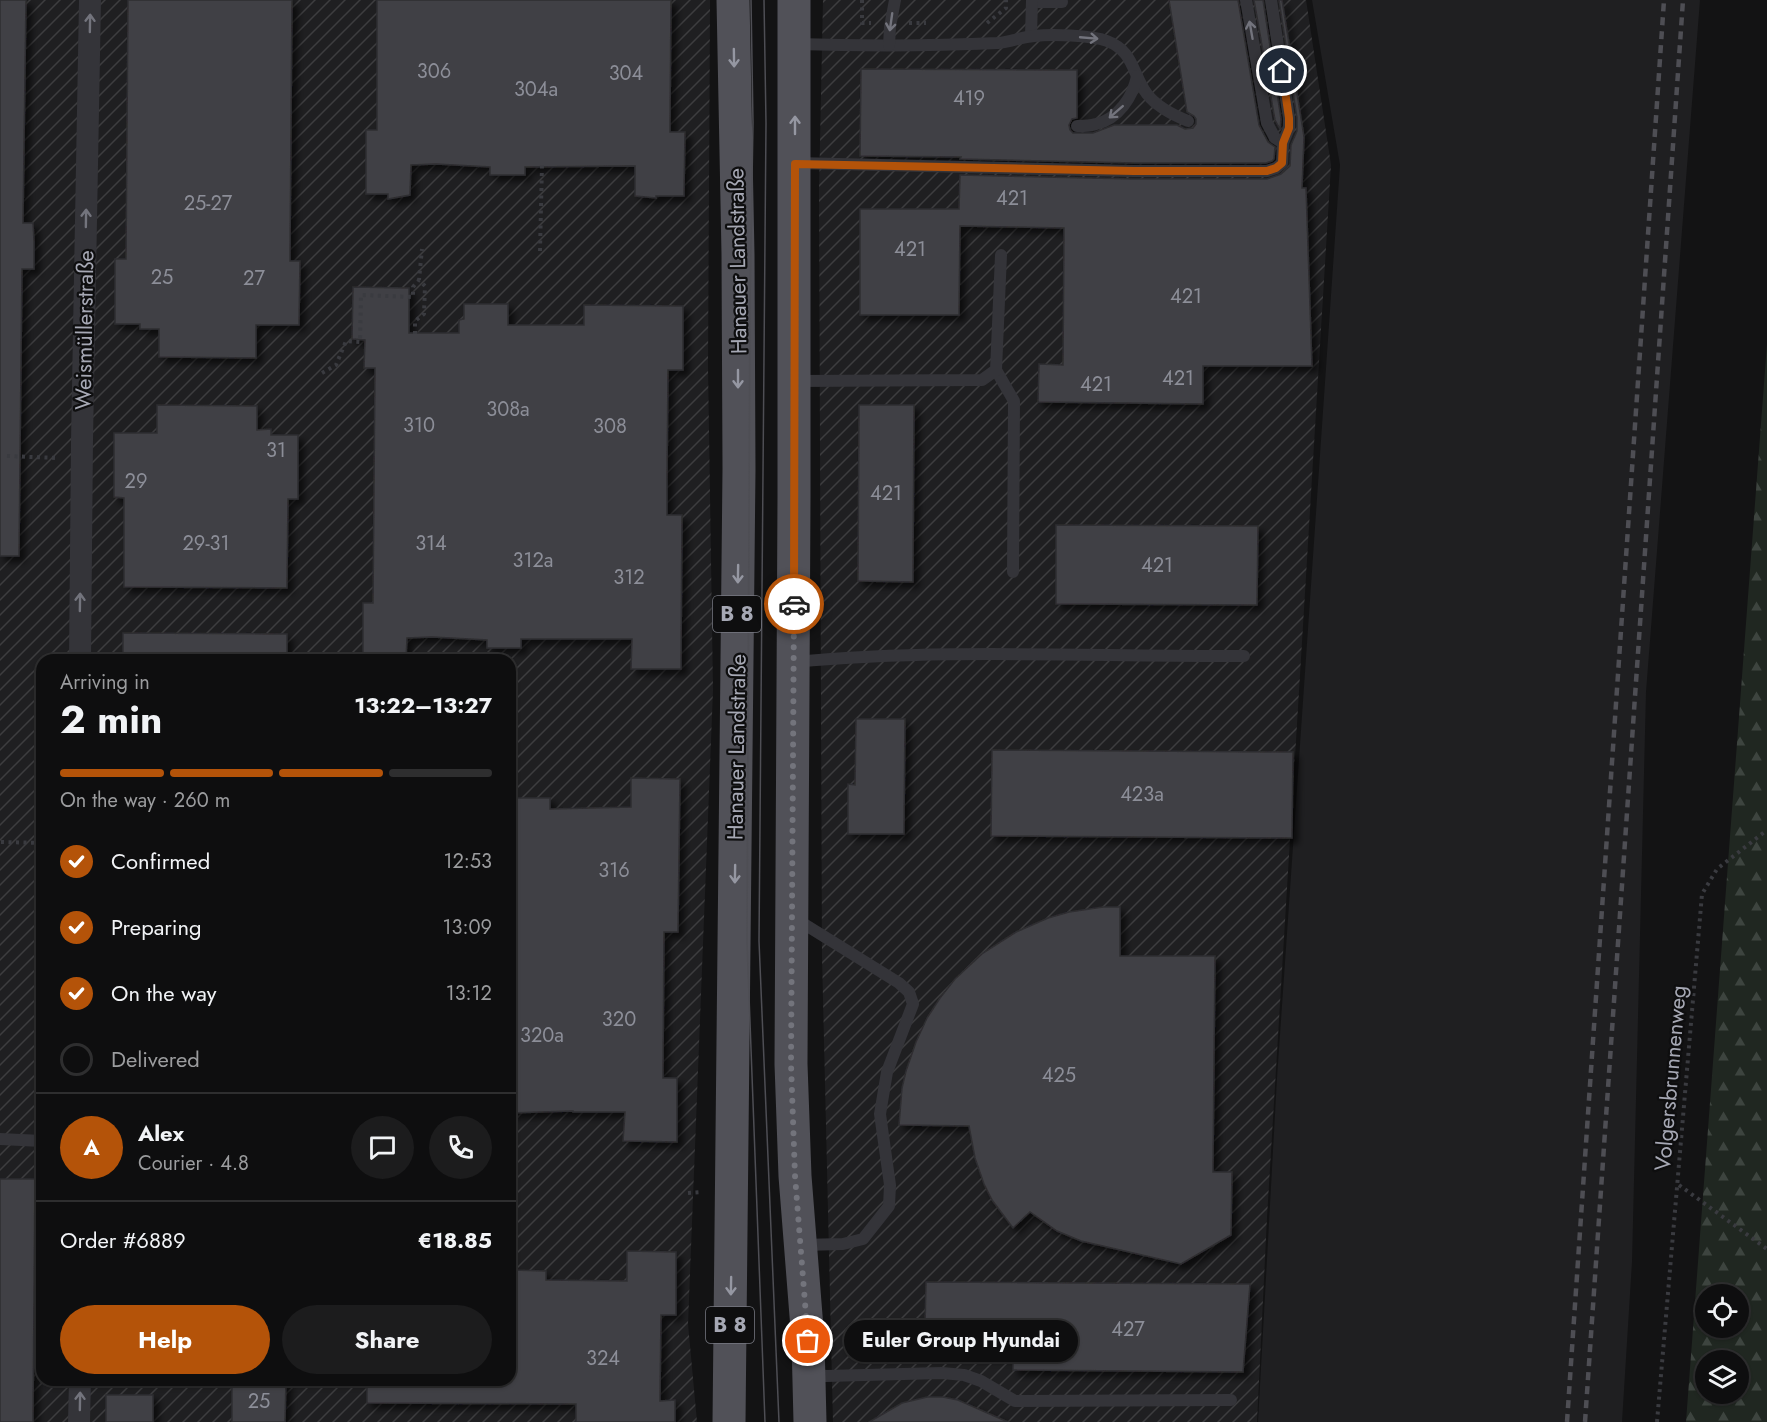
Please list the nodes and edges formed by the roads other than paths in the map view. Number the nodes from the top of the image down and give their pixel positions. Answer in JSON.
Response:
{"nodes":[{"id":1,"x":90,"y":0,"type":"edge"},
{"id":2,"x":733,"y":0,"type":"edge"},
{"id":3,"x":794,"y":0,"type":"edge"},
{"id":4,"x":895,"y":0,"type":"edge"},
{"id":5,"x":1246,"y":0,"type":"edge"},
{"id":6,"x":1271,"y":0,"type":"edge"},
{"id":7,"x":1032,"y":1,"type":"edge"},
{"id":8,"x":1062,"y":2,"type":"dead end"},
{"id":9,"x":1031,"y":36,"type":"junction"},
{"id":10,"x":795,"y":44,"type":"junction"},
{"id":11,"x":889,"y":45,"type":"junction"},
{"id":12,"x":1137,"y":76,"type":"junction"},
{"id":13,"x":1188,"y":121,"type":"dead end"},
{"id":14,"x":1077,"y":126,"type":"dead end"},
{"id":15,"x":1283,"y":143,"type":"junction"},
{"id":16,"x":795,"y":164,"type":"junction"},
{"id":17,"x":1001,"y":255,"type":"dead end"},
{"id":18,"x":996,"y":370,"type":"junction"},
{"id":19,"x":795,"y":381,"type":"junction"},
{"id":20,"x":1013,"y":572,"type":"dead end"},
{"id":21,"x":80,"y":654,"type":"edge"},
{"id":22,"x":1244,"y":656,"type":"dead end"},
{"id":23,"x":794,"y":662,"type":"junction"},
{"id":24,"x":792,"y":917,"type":"junction"},
{"id":25,"x":0,"y":1139,"type":"edge"},
{"id":26,"x":36,"y":1141,"type":"edge"},
{"id":27,"x":801,"y":1245,"type":"junction"},
{"id":28,"x":809,"y":1374,"type":"junction"},
{"id":29,"x":80,"y":1386,"type":"edge"},
{"id":30,"x":1231,"y":1400,"type":"dead end"},
{"id":31,"x":79,"y":1422,"type":"edge"},
{"id":32,"x":729,"y":1422,"type":"edge"},
{"id":33,"x":810,"y":1422,"type":"edge"}],
"edges":[{"from":21,"to":1,"type":"street","name":"Weismüllerstraße","one_way":true},
{"from":2,"to":32,"type":"main road","name":"Hanauer Landstraße","number":"B 8","one_way":true},
{"from":3,"to":10,"type":"main road","number":"B 8"},
{"from":4,"to":11,"type":"lane","one_way":true},
{"from":15,"to":5,"type":"lane","one_way":true},
{"from":6,"to":15,"type":"lane"},
{"from":7,"to":8,"type":"lane"},
{"from":7,"to":9,"type":"lane"},
{"from":9,"to":11,"type":"lane"},
{"from":9,"to":12,"type":"lane","one_way":true},
{"from":10,"to":11,"type":"lane"},
{"from":16,"to":10,"type":"main road","number":"B 8","one_way":true},
{"from":12,"to":13,"type":"lane"},
{"from":12,"to":14,"type":"lane","one_way":true},
{"from":15,"to":16,"type":"lane"},
{"from":16,"to":19,"type":"main road","number":"B 8"},
{"from":17,"to":18,"type":"lane"},
{"from":18,"to":19,"type":"lane"},
{"from":18,"to":20,"type":"lane"},
{"from":19,"to":23,"type":"main road","number":"B 8"},
{"from":22,"to":23,"type":"lane"},
{"from":23,"to":24,"type":"main road","number":"B 8"},
{"from":24,"to":27,"type":"main road","number":"B 8"},
{"from":24,"to":27,"type":"lane"},
{"from":25,"to":26,"type":"lane"},
{"from":27,"to":28,"type":"main road","number":"B 8"},
{"from":28,"to":30,"type":"lane"},
{"from":28,"to":33,"type":"main road","number":"B 8"},
{"from":31,"to":29,"type":"street","one_way":true}]}
